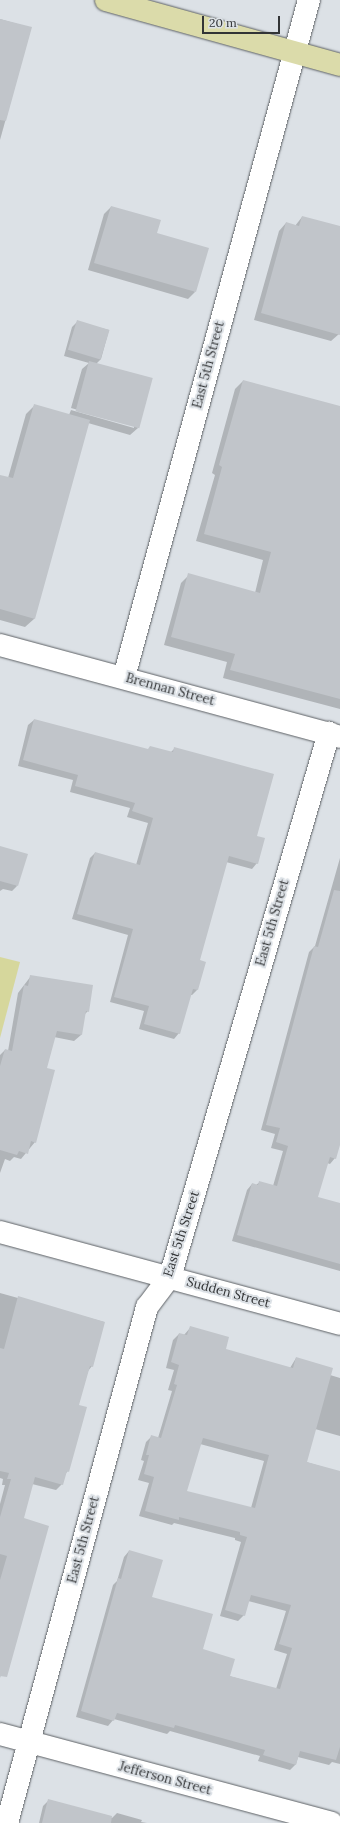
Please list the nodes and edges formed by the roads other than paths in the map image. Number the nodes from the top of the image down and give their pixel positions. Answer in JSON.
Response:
{"nodes":[{"id":1,"x":106,"y":0,"type":"edge"},
{"id":2,"x":309,"y":0,"type":"edge"},
{"id":3,"x":294,"y":52,"type":"junction"},
{"id":4,"x":340,"y":65,"type":"edge"},
{"id":5,"x":0,"y":645,"type":"edge"},
{"id":6,"x":124,"y":678,"type":"junction"},
{"id":7,"x":334,"y":735,"type":"edge"},
{"id":8,"x":0,"y":1232,"type":"edge"},
{"id":9,"x":170,"y":1277,"type":"junction"},
{"id":10,"x":340,"y":1324,"type":"edge"},
{"id":11,"x":0,"y":1734,"type":"edge"},
{"id":12,"x":29,"y":1743,"type":"junction"},
{"id":13,"x":7,"y":1823,"type":"edge"},
{"id":14,"x":331,"y":1823,"type":"edge"}],
"edges":[{"from":1,"to":3,"type":"main road"},
{"from":2,"to":3,"type":"street","name":"East 5th Street"},
{"from":3,"to":4,"type":"main road"},
{"from":3,"to":6,"type":"street","name":"East 5th Street"},
{"from":5,"to":6,"type":"street","name":"Brennan Street"},
{"from":6,"to":7,"type":"street","name":"Brennan Street"},
{"from":7,"to":9,"type":"street","name":"East 5th Street"},
{"from":8,"to":9,"type":"street","name":"Sudden Street"},
{"from":9,"to":10,"type":"street","name":"Sudden Street"},
{"from":9,"to":12,"type":"street","name":"East 5th Street"},
{"from":11,"to":12,"type":"street","name":"Jefferson Street"},
{"from":12,"to":13,"type":"street","name":"East 5th Street"},
{"from":12,"to":14,"type":"street","name":"Jefferson Street"}]}
